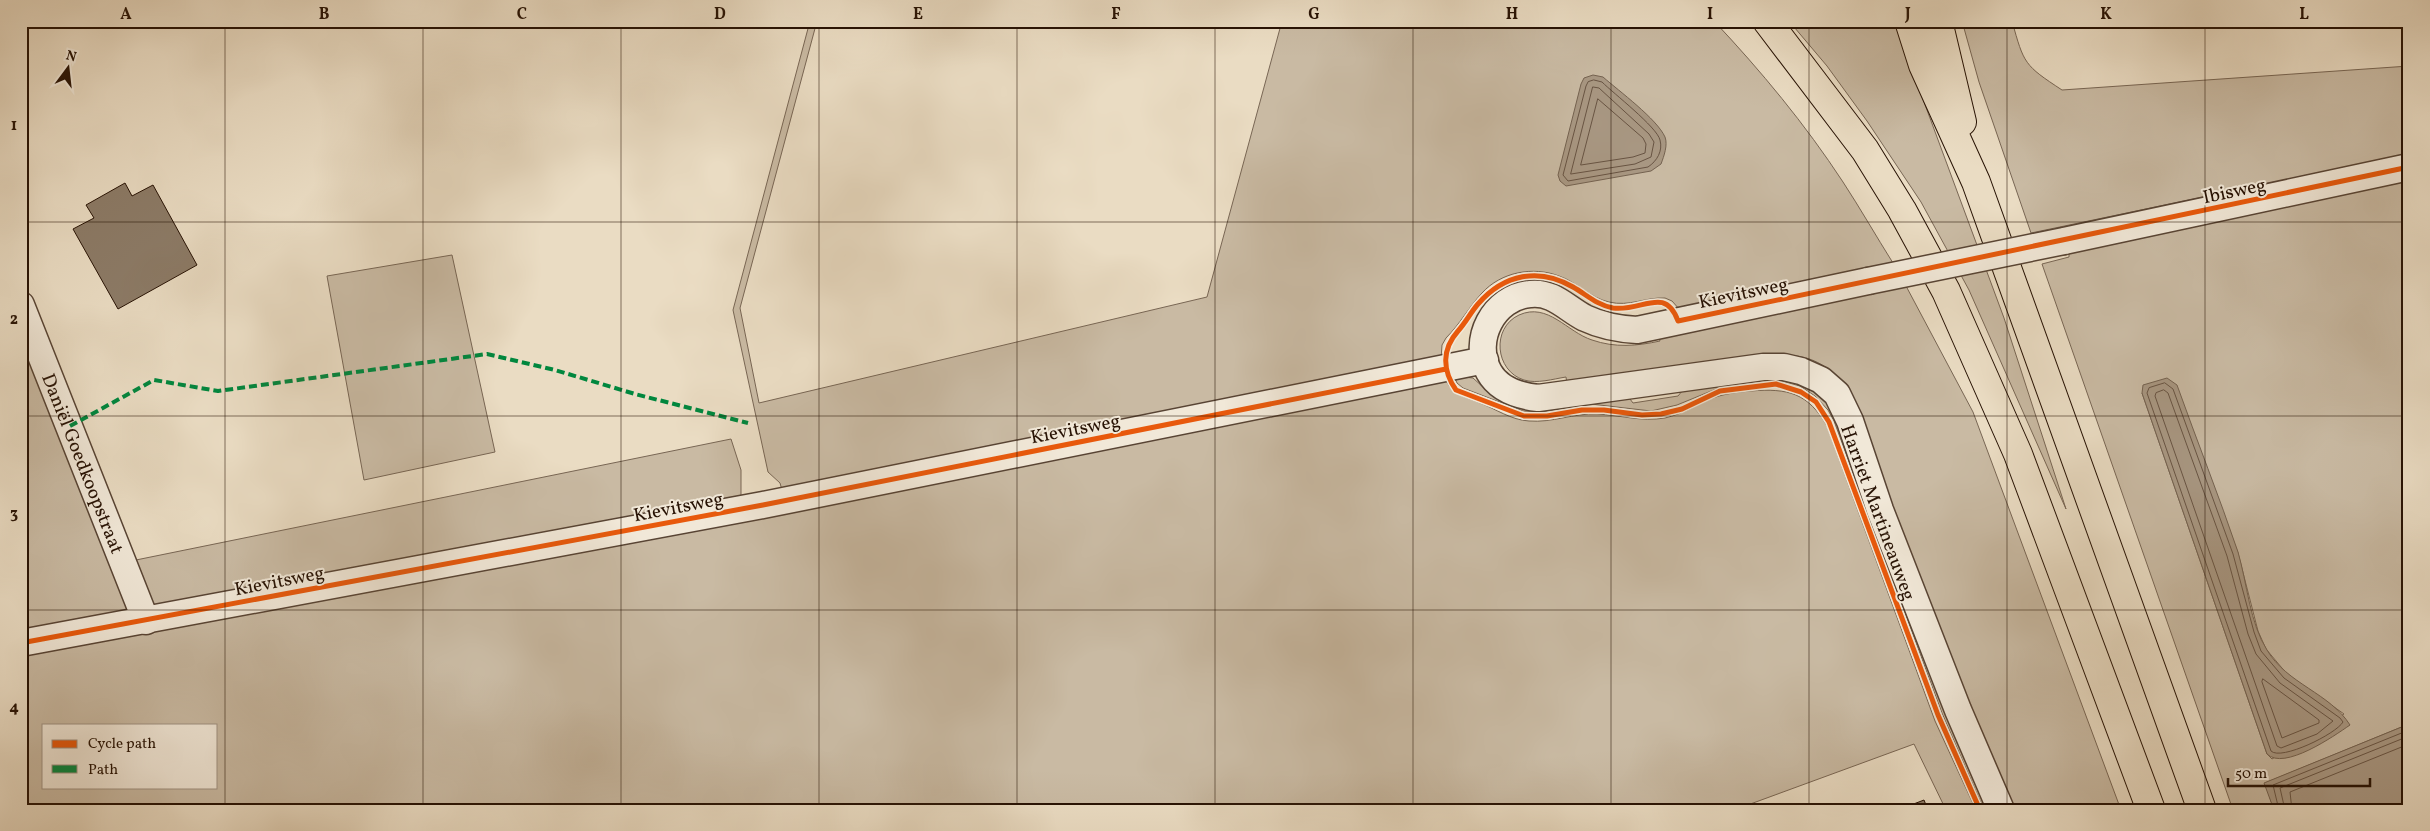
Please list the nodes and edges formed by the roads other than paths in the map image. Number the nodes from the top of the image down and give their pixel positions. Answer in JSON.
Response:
{"nodes":[{"id":1,"x":1767,"y":21,"type":"edge"},
{"id":2,"x":1909,"y":21,"type":"edge"},
{"id":3,"x":1938,"y":21,"type":"edge"},
{"id":4,"x":2409,"y":167,"type":"edge"},
{"id":5,"x":1976,"y":182,"type":"junction"},
{"id":6,"x":2064,"y":241,"type":"joint"},
{"id":7,"x":21,"y":305,"type":"edge"},
{"id":8,"x":1485,"y":360,"type":"junction"},
{"id":9,"x":146,"y":620,"type":"junction"},
{"id":10,"x":21,"y":643,"type":"edge"},
{"id":11,"x":2001,"y":810,"type":"edge"},
{"id":12,"x":2151,"y":810,"type":"edge"},
{"id":13,"x":2202,"y":810,"type":"edge"}],
"edges":[{"from":1,"to":12,"type":"highway"},
{"from":2,"to":5,"type":"highway"},
{"from":3,"to":5,"type":"highway"},
{"from":4,"to":6,"type":"street","name":"Ibisweg"},
{"from":5,"to":13,"type":"highway"},
{"from":6,"to":8,"type":"street","name":"Kievitsweg","bridge":true},
{"from":7,"to":9,"type":"street","name":"Daniël Goedkoopstraat"},
{"from":8,"to":9,"type":"street","name":"Kievitsweg"},
{"from":8,"to":11,"type":"street","name":"Harriet Martineauweg"},
{"from":9,"to":10,"type":"street","name":"Kievitsweg"}]}
